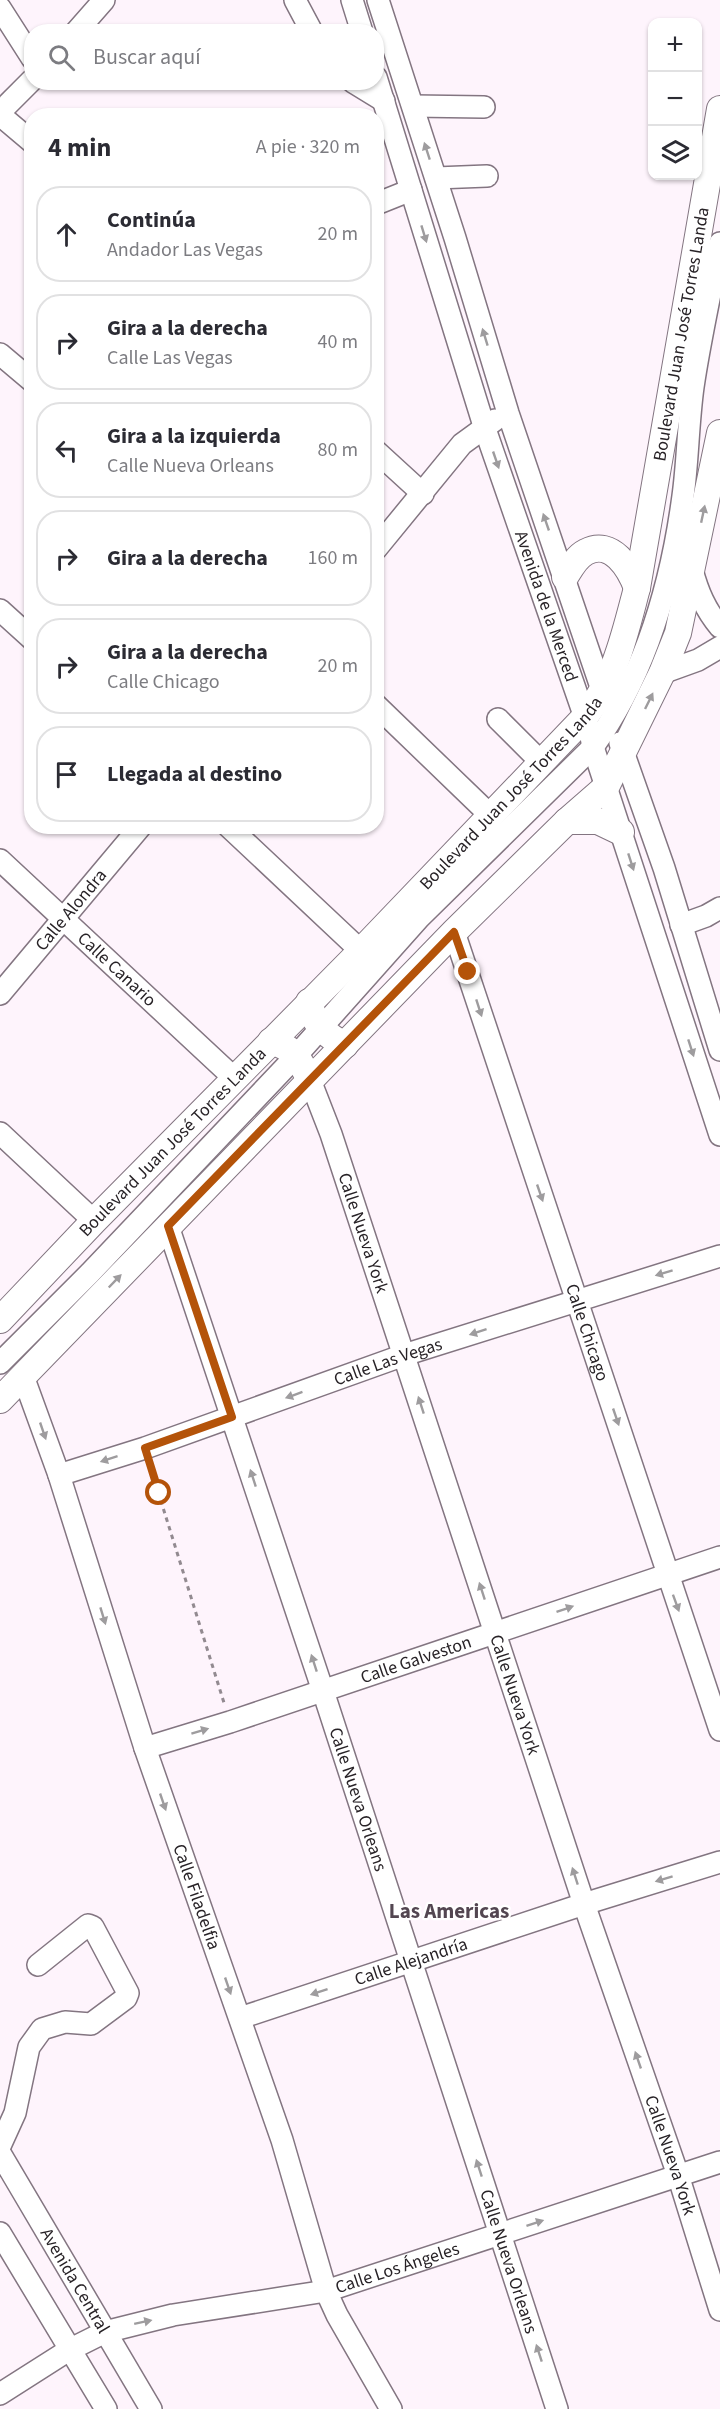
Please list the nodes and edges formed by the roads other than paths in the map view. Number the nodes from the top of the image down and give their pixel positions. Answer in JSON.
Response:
{"nodes":[{"id":1,"x":104,"y":0,"type":"edge"},
{"id":2,"x":294,"y":0,"type":"edge"},
{"id":3,"x":352,"y":0,"type":"edge"},
{"id":4,"x":378,"y":0,"type":"edge"},
{"id":5,"x":0,"y":8,"type":"edge"},
{"id":6,"x":83,"y":24,"type":"edge"},
{"id":7,"x":308,"y":24,"type":"edge"},
{"id":8,"x":360,"y":24,"type":"edge"},
{"id":9,"x":24,"y":46,"type":"edge"},
{"id":10,"x":24,"y":88,"type":"edge"},
{"id":11,"x":366,"y":90,"type":"edge"},
{"id":12,"x":380,"y":90,"type":"edge"},
{"id":13,"x":384,"y":101,"type":"junction"},
{"id":14,"x":413,"y":106,"type":"junction"},
{"id":15,"x":484,"y":107,"type":"dead end"},
{"id":16,"x":720,"y":109,"type":"edge"},
{"id":17,"x":0,"y":113,"type":"edge"},
{"id":18,"x":24,"y":135,"type":"edge"},
{"id":19,"x":487,"y":176,"type":"dead end"},
{"id":20,"x":436,"y":178,"type":"junction"},
{"id":21,"x":411,"y":190,"type":"junction"},
{"id":22,"x":384,"y":201,"type":"edge"},
{"id":23,"x":720,"y":243,"type":"edge"},
{"id":24,"x":0,"y":354,"type":"edge"},
{"id":25,"x":24,"y":374,"type":"edge"},
{"id":26,"x":508,"y":413,"type":"junction"},
{"id":27,"x":484,"y":426,"type":"junction"},
{"id":28,"x":720,"y":432,"type":"edge"},
{"id":29,"x":384,"y":458,"type":"edge"},
{"id":30,"x":423,"y":494,"type":"junction"},
{"id":31,"x":384,"y":540,"type":"edge"},
{"id":32,"x":692,"y":570,"type":"junction"},
{"id":33,"x":565,"y":578,"type":"junction"},
{"id":34,"x":637,"y":588,"type":"junction"},
{"id":35,"x":0,"y":610,"type":"edge"},
{"id":36,"x":720,"y":627,"type":"edge"},
{"id":37,"x":24,"y":632,"type":"edge"},
{"id":38,"x":720,"y":647,"type":"edge"},
{"id":39,"x":662,"y":674,"type":"junction"},
{"id":40,"x":603,"y":693,"type":"junction"},
{"id":41,"x":384,"y":713,"type":"edge"},
{"id":42,"x":585,"y":717,"type":"junction"},
{"id":43,"x":498,"y":719,"type":"dead end"},
{"id":44,"x":612,"y":720,"type":"junction"},
{"id":45,"x":593,"y":747,"type":"junction"},
{"id":46,"x":624,"y":753,"type":"junction"},
{"id":47,"x":541,"y":762,"type":"junction"},
{"id":48,"x":606,"y":787,"type":"junction"},
{"id":49,"x":490,"y":815,"type":"junction"},
{"id":50,"x":567,"y":820,"type":"junction"},
{"id":51,"x":621,"y":832,"type":"junction"},
{"id":52,"x":134,"y":834,"type":"edge"},
{"id":53,"x":237,"y":834,"type":"edge"},
{"id":54,"x":0,"y":860,"type":"edge"},
{"id":55,"x":720,"y":908,"type":"edge"},
{"id":56,"x":63,"y":917,"type":"junction"},
{"id":57,"x":681,"y":925,"type":"junction"},
{"id":58,"x":454,"y":932,"type":"junction"},
{"id":59,"x":361,"y":951,"type":"junction"},
{"id":60,"x":0,"y":994,"type":"edge"},
{"id":61,"x":309,"y":1002,"type":"junction"},
{"id":62,"x":320,"y":1027,"type":"junction"},
{"id":63,"x":271,"y":1041,"type":"junction"},
{"id":64,"x":345,"y":1045,"type":"junction"},
{"id":65,"x":720,"y":1050,"type":"edge"},
{"id":66,"x":296,"y":1056,"type":"junction"},
{"id":67,"x":234,"y":1078,"type":"junction"},
{"id":68,"x":310,"y":1080,"type":"junction"},
{"id":69,"x":0,"y":1133,"type":"edge"},
{"id":70,"x":720,"y":1135,"type":"edge"},
{"id":71,"x":93,"y":1221,"type":"junction"},
{"id":72,"x":168,"y":1226,"type":"junction"},
{"id":73,"x":720,"y":1256,"type":"edge"},
{"id":74,"x":576,"y":1300,"type":"junction"},
{"id":75,"x":0,"y":1320,"type":"edge"},
{"id":76,"x":404,"y":1355,"type":"junction"},
{"id":77,"x":0,"y":1364,"type":"edge"},
{"id":78,"x":24,"y":1376,"type":"junction"},
{"id":79,"x":0,"y":1400,"type":"edge"},
{"id":80,"x":232,"y":1417,"type":"junction"},
{"id":81,"x":59,"y":1475,"type":"junction"},
{"id":82,"x":720,"y":1557,"type":"edge"},
{"id":83,"x":667,"y":1575,"type":"junction"},
{"id":84,"x":496,"y":1633,"type":"junction"},
{"id":85,"x":323,"y":1691,"type":"junction"},
{"id":86,"x":720,"y":1730,"type":"edge"},
{"id":87,"x":145,"y":1748,"type":"junction"},
{"id":88,"x":720,"y":1862,"type":"edge"},
{"id":89,"x":584,"y":1904,"type":"junction"},
{"id":90,"x":411,"y":1962,"type":"junction"},
{"id":91,"x":38,"y":1965,"type":"dead end"},
{"id":92,"x":240,"y":2018,"type":"junction"},
{"id":93,"x":0,"y":2146,"type":"edge"},
{"id":94,"x":0,"y":2153,"type":"edge"},
{"id":95,"x":720,"y":2162,"type":"edge"},
{"id":96,"x":678,"y":2175,"type":"junction"},
{"id":97,"x":0,"y":2234,"type":"edge"},
{"id":98,"x":501,"y":2234,"type":"junction"},
{"id":99,"x":326,"y":2291,"type":"junction"},
{"id":100,"x":720,"y":2310,"type":"edge"},
{"id":101,"x":105,"y":2332,"type":"junction"},
{"id":102,"x":69,"y":2350,"type":"junction"},
{"id":103,"x":0,"y":2394,"type":"edge"},
{"id":104,"x":106,"y":2409,"type":"edge"},
{"id":105,"x":151,"y":2409,"type":"edge"},
{"id":106,"x":392,"y":2409,"type":"edge"},
{"id":107,"x":557,"y":2409,"type":"edge"}],
"edges":[{"from":1,"to":6,"type":"street"},
{"from":2,"to":7,"type":"street"},
{"from":3,"to":8,"type":"street"},
{"from":4,"to":14,"type":"street","name":"Avenida de la Merced"},
{"from":5,"to":9,"type":"street"},
{"from":10,"to":17,"type":"street"},
{"from":11,"to":13,"type":"street"},
{"from":12,"to":13,"type":"street","name":"Avenida de la Merced"},
{"from":13,"to":21,"type":"street","name":"Avenida de la Merced"},
{"from":14,"to":15,"type":"street"},
{"from":20,"to":14,"type":"street","name":"Avenida de la Merced","one_way":true},
{"from":16,"to":34,"type":"main road","name":"Boulevard Juan José Torres Landa"},
{"from":17,"to":18,"type":"street"},
{"from":19,"to":20,"type":"street"},
{"from":26,"to":20,"type":"street","name":"Avenida de la Merced","one_way":true},
{"from":21,"to":22,"type":"street"},
{"from":21,"to":27,"type":"street","name":"Avenida de la Merced","one_way":true},
{"from":23,"to":44,"type":"street"},
{"from":24,"to":25,"type":"street"},
{"from":26,"to":27,"type":"street"},
{"from":33,"to":26,"type":"street","name":"Avenida de la Merced","one_way":true},
{"from":27,"to":30,"type":"street"},
{"from":27,"to":42,"type":"street","name":"Avenida de la Merced","one_way":true},
{"from":32,"to":28,"type":"main road","one_way":true},
{"from":29,"to":30,"type":"street"},
{"from":30,"to":31,"type":"street"},
{"from":32,"to":36,"type":"street"},
{"from":32,"to":39,"type":"main road"},
{"from":33,"to":34,"type":"main road"},
{"from":33,"to":40,"type":"street","name":"Avenida de la Merced"},
{"from":34,"to":40,"type":"main road","name":"Boulevard Juan José Torres Landa"},
{"from":35,"to":37,"type":"street"},
{"from":38,"to":39,"type":"street"},
{"from":46,"to":39,"type":"main road","one_way":true},
{"from":40,"to":42,"type":"main road","name":"Boulevard Juan José Torres Landa"},
{"from":40,"to":44,"type":"street","name":"Avenida de la Merced"},
{"from":41,"to":49,"type":"street"},
{"from":42,"to":45,"type":"street","name":"Avenida de la Merced"},
{"from":42,"to":47,"type":"main road","name":"Boulevard Juan José Torres Landa"},
{"from":43,"to":47,"type":"street"},
{"from":44,"to":45,"type":"street"},
{"from":44,"to":46,"type":"street","name":"Avenida de la Merced"},
{"from":45,"to":48,"type":"street","name":"Avenida de la Merced"},
{"from":45,"to":62,"type":"street"},
{"from":46,"to":48,"type":"main road"},
{"from":46,"to":57,"type":"street","name":"Avenida de la Merced"},
{"from":47,"to":49,"type":"main road","name":"Boulevard Juan José Torres Landa"},
{"from":48,"to":50,"type":"main road"},
{"from":48,"to":51,"type":"street","name":"Avenida de la Merced"},
{"from":49,"to":59,"type":"main road","name":"Boulevard Juan José Torres Landa"},
{"from":50,"to":51,"type":"main road"},
{"from":50,"to":58,"type":"main road"},
{"from":51,"to":70,"type":"street","name":"Avenida de la Merced","one_way":true},
{"from":52,"to":56,"type":"street","name":"Calle Alondra"},
{"from":53,"to":59,"type":"street"},
{"from":54,"to":56,"type":"street","name":"Calle Canario"},
{"from":55,"to":57,"type":"street"},
{"from":56,"to":60,"type":"street","name":"Calle Alondra"},
{"from":56,"to":67,"type":"street","name":"Calle Canario"},
{"from":57,"to":65,"type":"street","name":"Avenida de la Merced"},
{"from":58,"to":64,"type":"main road"},
{"from":58,"to":74,"type":"street","name":"Calle Chicago","one_way":true},
{"from":59,"to":61,"type":"main road","name":"Boulevard Juan José Torres Landa"},
{"from":61,"to":62,"type":"main road"},
{"from":61,"to":63,"type":"main road","name":"Boulevard Juan José Torres Landa"},
{"from":62,"to":64,"type":"main road"},
{"from":62,"to":66,"type":"street"},
{"from":63,"to":66,"type":"main road"},
{"from":63,"to":67,"type":"main road","name":"Boulevard Juan José Torres Landa"},
{"from":64,"to":68,"type":"main road"},
{"from":66,"to":68,"type":"main road"},
{"from":66,"to":77,"type":"street"},
{"from":67,"to":71,"type":"main road","name":"Boulevard Juan José Torres Landa"},
{"from":68,"to":72,"type":"main road"},
{"from":68,"to":76,"type":"street","name":"Calle Nueva York"},
{"from":69,"to":71,"type":"street"},
{"from":71,"to":75,"type":"main road","name":"Boulevard Juan José Torres Landa"},
{"from":78,"to":72,"type":"main road","one_way":true},
{"from":72,"to":80,"type":"street","name":"Calle Nueva Orleans"},
{"from":73,"to":74,"type":"street","name":"Calle Las Vegas","one_way":true},
{"from":74,"to":76,"type":"street","name":"Calle Las Vegas","one_way":true},
{"from":74,"to":83,"type":"street","name":"Calle Chicago","one_way":true},
{"from":76,"to":80,"type":"street","name":"Calle Las Vegas","one_way":true},
{"from":84,"to":76,"type":"street","name":"Calle Nueva York","one_way":true},
{"from":78,"to":79,"type":"main road"},
{"from":78,"to":81,"type":"street","name":"Calle Filadelfia","one_way":true},
{"from":80,"to":81,"type":"street","name":"Calle Las Vegas","one_way":true},
{"from":85,"to":80,"type":"street","name":"Calle Nueva Orleans","one_way":true},
{"from":81,"to":87,"type":"street","name":"Calle Filadelfia","one_way":true},
{"from":82,"to":83,"type":"street","name":"Calle Galveston"},
{"from":84,"to":83,"type":"street","name":"Calle Galveston","one_way":true},
{"from":83,"to":86,"type":"street","name":"Calle Chicago","one_way":true},
{"from":84,"to":85,"type":"street","name":"Calle Galveston"},
{"from":89,"to":84,"type":"street","name":"Calle Nueva York","one_way":true},
{"from":87,"to":85,"type":"street","name":"Calle Galveston","one_way":true},
{"from":85,"to":90,"type":"street","name":"Calle Nueva Orleans"},
{"from":87,"to":92,"type":"street","name":"Calle Filadelfia","one_way":true},
{"from":88,"to":89,"type":"street","name":"Calle Alejandría","one_way":true},
{"from":89,"to":90,"type":"street","name":"Calle Alejandría"},
{"from":96,"to":89,"type":"street","name":"Calle Nueva York","one_way":true},
{"from":90,"to":92,"type":"street","name":"Calle Alejandría","one_way":true},
{"from":98,"to":90,"type":"street","name":"Calle Nueva Orleans","one_way":true},
{"from":91,"to":93,"type":"street"},
{"from":92,"to":99,"type":"street","name":"Calle Filadelfia"},
{"from":94,"to":101,"type":"street","name":"Avenida Central"},
{"from":95,"to":96,"type":"street","name":"Calle Los Ángeles"},
{"from":98,"to":96,"type":"street","name":"Calle Los Ángeles","one_way":true},
{"from":96,"to":100,"type":"street","name":"Calle Nueva York"},
{"from":97,"to":102,"type":"street"},
{"from":98,"to":99,"type":"street","name":"Calle Los Ángeles"},
{"from":107,"to":98,"type":"street","name":"Calle Nueva Orleans","one_way":true},
{"from":101,"to":99,"type":"street","name":"Calle Los Ángeles","one_way":true},
{"from":99,"to":106,"type":"street","name":"Calle Filadelfia"},
{"from":101,"to":102,"type":"street","name":"Calle Los Ángeles"},
{"from":101,"to":105,"type":"street","name":"Avenida Central"},
{"from":102,"to":103,"type":"street","name":"Calle Los Ángeles"},
{"from":102,"to":104,"type":"street"}]}
